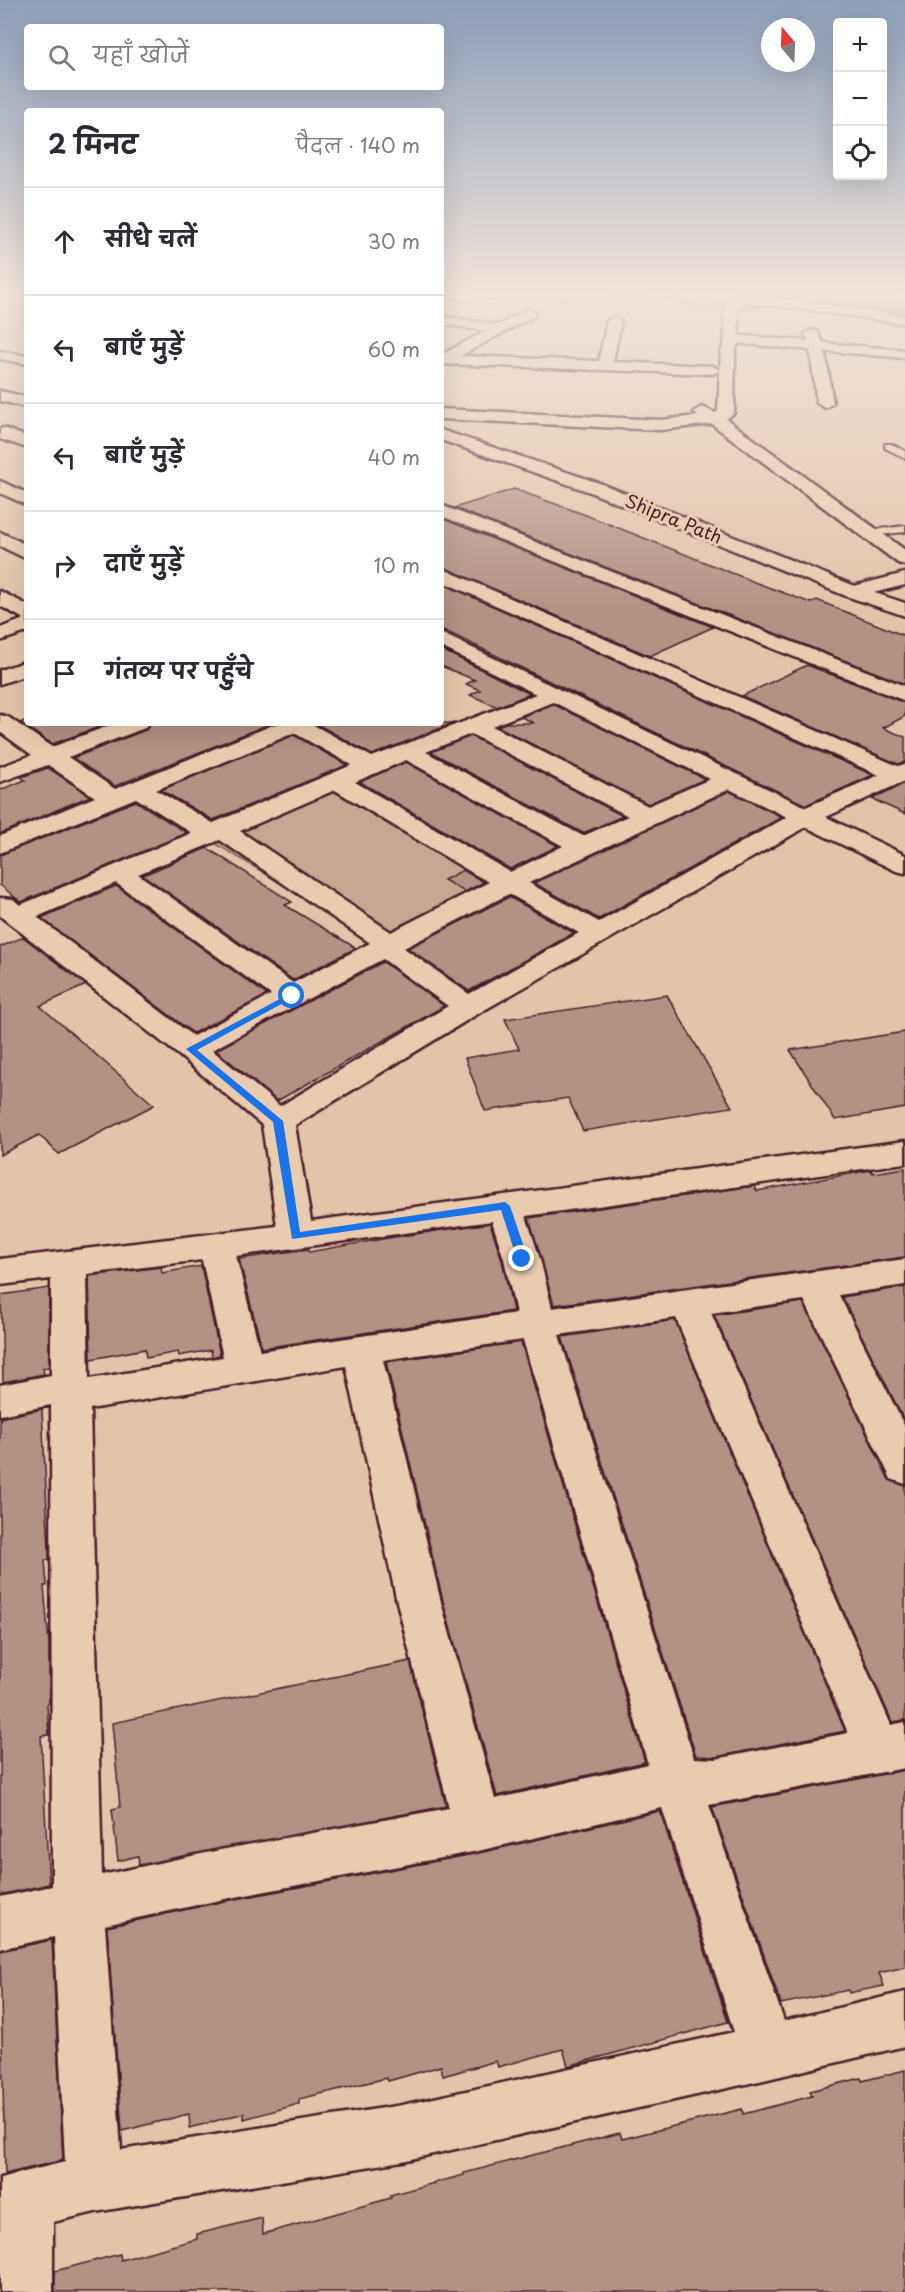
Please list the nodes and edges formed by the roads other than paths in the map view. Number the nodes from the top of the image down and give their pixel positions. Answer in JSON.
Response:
{"nodes":[{"id":1,"x":710,"y":398,"type":"edge"},
{"id":2,"x":727,"y":398,"type":"edge"},
{"id":3,"x":824,"y":398,"type":"edge"},
{"id":4,"x":825,"y":403,"type":"dead end"},
{"id":5,"x":709,"y":405,"type":"junction"},
{"id":6,"x":444,"y":407,"type":"edge"},
{"id":7,"x":444,"y":414,"type":"edge"},
{"id":8,"x":0,"y":434,"type":"edge"},
{"id":9,"x":445,"y":438,"type":"edge"},
{"id":10,"x":24,"y":442,"type":"edge"},
{"id":11,"x":888,"y":446,"type":"dead end"},
{"id":12,"x":905,"y":454,"type":"edge"},
{"id":13,"x":0,"y":486,"type":"edge"},
{"id":14,"x":24,"y":499,"type":"edge"},
{"id":15,"x":444,"y":511,"type":"edge"},
{"id":16,"x":905,"y":529,"type":"edge"},
{"id":17,"x":870,"y":533,"type":"junction"},
{"id":18,"x":0,"y":538,"type":"edge"},
{"id":19,"x":24,"y":551,"type":"edge"},
{"id":20,"x":905,"y":559,"type":"edge"},
{"id":21,"x":444,"y":575,"type":"edge"},
{"id":22,"x":905,"y":579,"type":"edge"},
{"id":23,"x":853,"y":592,"type":"junction"},
{"id":24,"x":0,"y":597,"type":"edge"},
{"id":25,"x":905,"y":610,"type":"edge"},
{"id":26,"x":24,"y":612,"type":"edge"},
{"id":27,"x":24,"y":626,"type":"edge"},
{"id":28,"x":0,"y":635,"type":"edge"},
{"id":29,"x":444,"y":642,"type":"edge"},
{"id":30,"x":24,"y":669,"type":"edge"},
{"id":31,"x":0,"y":677,"type":"edge"},
{"id":32,"x":555,"y":694,"type":"junction"},
{"id":33,"x":905,"y":694,"type":"edge"},
{"id":34,"x":24,"y":718,"type":"edge"},
{"id":35,"x":2,"y":724,"type":"edge"},
{"id":36,"x":128,"y":726,"type":"edge"},
{"id":37,"x":292,"y":726,"type":"edge"},
{"id":38,"x":301,"y":726,"type":"edge"},
{"id":39,"x":473,"y":726,"type":"junction"},
{"id":40,"x":406,"y":751,"type":"junction"},
{"id":41,"x":50,"y":756,"type":"junction"},
{"id":42,"x":371,"y":766,"type":"junction"},
{"id":43,"x":902,"y":773,"type":"edge"},
{"id":44,"x":0,"y":775,"type":"edge"},
{"id":45,"x":730,"y":779,"type":"junction"},
{"id":46,"x":336,"y":781,"type":"junction"},
{"id":47,"x":138,"y":789,"type":"junction"},
{"id":48,"x":114,"y":799,"type":"junction"},
{"id":49,"x":645,"y":815,"type":"junction"},
{"id":50,"x":807,"y":816,"type":"junction"},
{"id":51,"x":216,"y":832,"type":"junction"},
{"id":52,"x":0,"y":845,"type":"edge"},
{"id":53,"x":582,"y":846,"type":"junction"},
{"id":54,"x":905,"y":865,"type":"edge"},
{"id":55,"x":119,"y":873,"type":"junction"},
{"id":56,"x":508,"y":882,"type":"junction"},
{"id":57,"x":8,"y":909,"type":"edge"},
{"id":58,"x":599,"y":933,"type":"junction"},
{"id":59,"x":386,"y":944,"type":"junction"},
{"id":60,"x":292,"y":996,"type":"junction"},
{"id":61,"x":468,"y":1007,"type":"junction"},
{"id":62,"x":191,"y":1049,"type":"junction"},
{"id":63,"x":278,"y":1121,"type":"junction"},
{"id":64,"x":905,"y":1152,"type":"edge"},
{"id":65,"x":505,"y":1206,"type":"junction"},
{"id":66,"x":296,"y":1236,"type":"junction"},
{"id":67,"x":216,"y":1246,"type":"junction"},
{"id":68,"x":69,"y":1263,"type":"junction"},
{"id":69,"x":0,"y":1272,"type":"edge"},
{"id":70,"x":905,"y":1272,"type":"edge"},
{"id":71,"x":815,"y":1284,"type":"junction"},
{"id":72,"x":688,"y":1302,"type":"junction"},
{"id":73,"x":537,"y":1325,"type":"junction"},
{"id":74,"x":361,"y":1349,"type":"junction"},
{"id":75,"x":245,"y":1368,"type":"junction"},
{"id":76,"x":71,"y":1391,"type":"junction"},
{"id":77,"x":0,"y":1400,"type":"edge"},
{"id":78,"x":905,"y":1467,"type":"edge"},
{"id":79,"x":892,"y":1747,"type":"edge"},
{"id":80,"x":676,"y":1781,"type":"junction"},
{"id":81,"x":478,"y":1827,"type":"junction"},
{"id":82,"x":78,"y":1908,"type":"junction"},
{"id":83,"x":0,"y":1923,"type":"edge"},
{"id":84,"x":905,"y":2019,"type":"edge"},
{"id":85,"x":768,"y":2052,"type":"junction"},
{"id":86,"x":94,"y":2183,"type":"junction"},
{"id":87,"x":12,"y":2204,"type":"edge"},
{"id":88,"x":23,"y":2292,"type":"edge"}],
"edges":[{"from":1,"to":5,"type":"street"},
{"from":2,"to":5,"type":"street"},
{"from":3,"to":4,"type":"street"},
{"from":5,"to":6,"type":"street"},
{"from":5,"to":7,"type":"street"},
{"from":5,"to":17,"type":"street"},
{"from":8,"to":10,"type":"street"},
{"from":9,"to":23,"type":"street","name":"Shipra Path"},
{"from":11,"to":12,"type":"lane"},
{"from":13,"to":14,"type":"street"},
{"from":15,"to":33,"type":"street"},
{"from":16,"to":17,"type":"lane"},
{"from":17,"to":20,"type":"street"},
{"from":18,"to":19,"type":"street"},
{"from":21,"to":43,"type":"street"},
{"from":22,"to":23,"type":"street"},
{"from":23,"to":25,"type":"street","name":"Shipra Path"},
{"from":24,"to":26,"type":"street"},
{"from":27,"to":28,"type":"street"},
{"from":29,"to":32,"type":"street"},
{"from":30,"to":31,"type":"street"},
{"from":32,"to":39,"type":"street"},
{"from":32,"to":45,"type":"street"},
{"from":34,"to":35,"type":"street"},
{"from":35,"to":41,"type":"street"},
{"from":36,"to":41,"type":"street"},
{"from":37,"to":47,"type":"street"},
{"from":38,"to":42,"type":"street"},
{"from":39,"to":40,"type":"street"},
{"from":39,"to":49,"type":"street"},
{"from":40,"to":42,"type":"street"},
{"from":40,"to":53,"type":"street"},
{"from":41,"to":44,"type":"street"},
{"from":41,"to":48,"type":"street"},
{"from":42,"to":46,"type":"street"},
{"from":43,"to":50,"type":"street"},
{"from":45,"to":49,"type":"street"},
{"from":45,"to":50,"type":"street"},
{"from":46,"to":51,"type":"street"},
{"from":46,"to":56,"type":"street"},
{"from":47,"to":48,"type":"street"},
{"from":47,"to":51,"type":"street"},
{"from":48,"to":52,"type":"street"},
{"from":49,"to":53,"type":"street"},
{"from":50,"to":54,"type":"street"},
{"from":50,"to":58,"type":"street"},
{"from":51,"to":55,"type":"street"},
{"from":51,"to":59,"type":"street"},
{"from":53,"to":56,"type":"street"},
{"from":55,"to":57,"type":"street"},
{"from":55,"to":60,"type":"street"},
{"from":56,"to":58,"type":"street"},
{"from":56,"to":59,"type":"street"},
{"from":57,"to":62,"type":"street"},
{"from":58,"to":61,"type":"street"},
{"from":59,"to":60,"type":"street"},
{"from":59,"to":61,"type":"street"},
{"from":60,"to":62,"type":"street"},
{"from":61,"to":63,"type":"street"},
{"from":62,"to":63,"type":"street"},
{"from":63,"to":66,"type":"street"},
{"from":64,"to":65,"type":"street"},
{"from":65,"to":66,"type":"street"},
{"from":65,"to":73,"type":"street"},
{"from":66,"to":67,"type":"street"},
{"from":67,"to":68,"type":"street"},
{"from":67,"to":75,"type":"street"},
{"from":68,"to":69,"type":"street"},
{"from":68,"to":76,"type":"street"},
{"from":70,"to":71,"type":"street"},
{"from":71,"to":72,"type":"street"},
{"from":71,"to":78,"type":"street"},
{"from":72,"to":73,"type":"street"},
{"from":72,"to":79,"type":"street"},
{"from":73,"to":74,"type":"street"},
{"from":73,"to":80,"type":"street"},
{"from":74,"to":75,"type":"street"},
{"from":74,"to":81,"type":"street"},
{"from":75,"to":76,"type":"street"},
{"from":76,"to":77,"type":"street"},
{"from":76,"to":82,"type":"street"},
{"from":79,"to":80,"type":"street"},
{"from":80,"to":81,"type":"street"},
{"from":80,"to":85,"type":"street"},
{"from":81,"to":82,"type":"street"},
{"from":82,"to":83,"type":"street"},
{"from":82,"to":86,"type":"street"},
{"from":84,"to":85,"type":"street"},
{"from":85,"to":86,"type":"street"},
{"from":86,"to":87,"type":"street"},
{"from":87,"to":88,"type":"street"}]}
